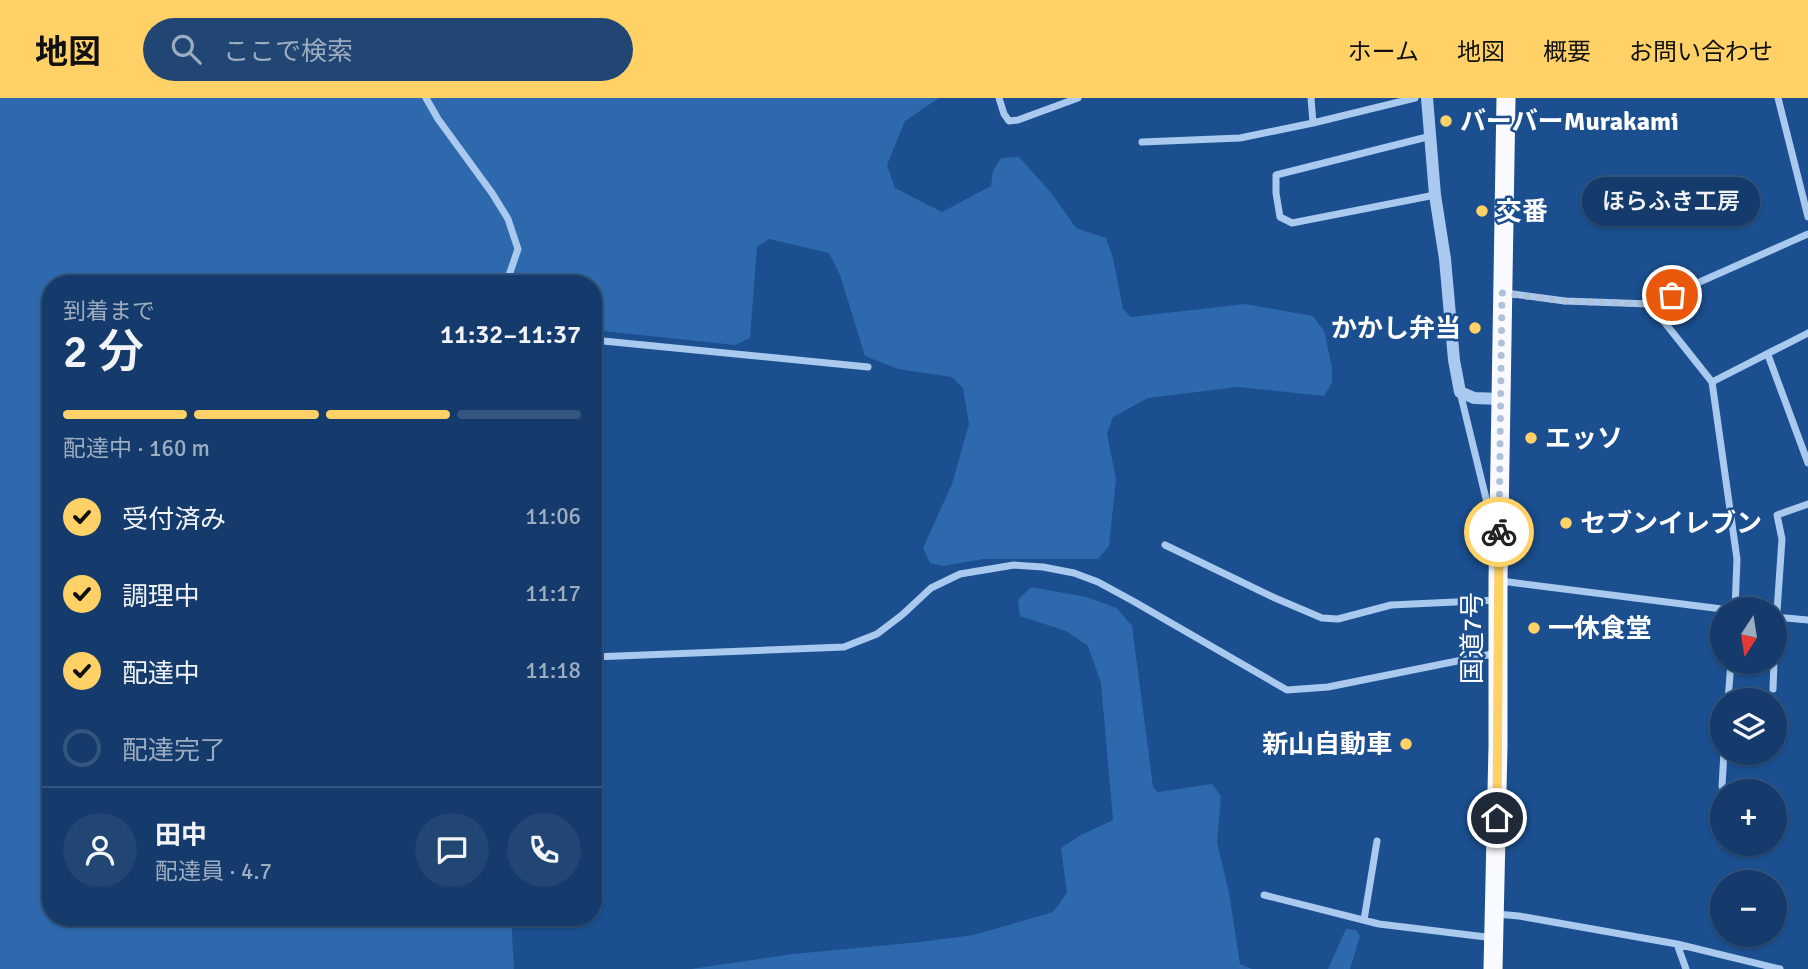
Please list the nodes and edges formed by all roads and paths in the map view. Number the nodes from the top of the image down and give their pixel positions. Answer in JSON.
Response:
{"nodes":[{"id":1,"x":426,"y":98,"type":"edge"},
{"id":2,"x":999,"y":98,"type":"edge"},
{"id":3,"x":1078,"y":98,"type":"edge"},
{"id":4,"x":1311,"y":98,"type":"edge"},
{"id":5,"x":1415,"y":98,"type":"edge"},
{"id":6,"x":1427,"y":98,"type":"edge"},
{"id":7,"x":1506,"y":98,"type":"edge"},
{"id":8,"x":1778,"y":98,"type":"edge"},
{"id":9,"x":1313,"y":123,"type":"junction"},
{"id":10,"x":1431,"y":136,"type":"junction"},
{"id":11,"x":1142,"y":142,"type":"dead end"},
{"id":12,"x":1435,"y":195,"type":"junction"},
{"id":13,"x":1808,"y":217,"type":"edge"},
{"id":14,"x":1808,"y":234,"type":"edge"},
{"id":15,"x":509,"y":275,"type":"edge"},
{"id":16,"x":1502,"y":293,"type":"junction"},
{"id":17,"x":1650,"y":304,"type":"junction"},
{"id":18,"x":1808,"y":333,"type":"edge"},
{"id":19,"x":602,"y":341,"type":"edge"},
{"id":20,"x":1768,"y":355,"type":"junction"},
{"id":21,"x":868,"y":367,"type":"dead end"},
{"id":22,"x":1712,"y":382,"type":"junction"},
{"id":23,"x":1460,"y":392,"type":"junction"},
{"id":24,"x":1501,"y":399,"type":"junction"},
{"id":25,"x":1808,"y":463,"type":"edge"},
{"id":26,"x":1808,"y":504,"type":"edge"},
{"id":27,"x":1165,"y":545,"type":"dead end"},
{"id":28,"x":1499,"y":554,"type":"junction"},
{"id":29,"x":1498,"y":591,"type":"junction"},
{"id":30,"x":1735,"y":597,"type":"edge"},
{"id":31,"x":1778,"y":597,"type":"edge"},
{"id":32,"x":1710,"y":608,"type":"edge"},
{"id":33,"x":1787,"y":618,"type":"edge"},
{"id":34,"x":1808,"y":621,"type":"edge"},
{"id":35,"x":1498,"y":653,"type":"junction"},
{"id":36,"x":602,"y":657,"type":"edge"},
{"id":37,"x":1377,"y":841,"type":"dead end"},
{"id":38,"x":1264,"y":895,"type":"dead end"},
{"id":39,"x":1495,"y":914,"type":"junction"},
{"id":40,"x":1364,"y":920,"type":"junction"},
{"id":41,"x":1494,"y":938,"type":"junction"},
{"id":42,"x":1676,"y":944,"type":"junction"},
{"id":43,"x":1493,"y":969,"type":"edge"},
{"id":44,"x":1686,"y":969,"type":"edge"},
{"id":45,"x":1780,"y":969,"type":"edge"}],
"edges":[{"from":1,"to":15,"type":"street"},
{"from":2,"to":3,"type":"street"},
{"from":4,"to":9,"type":"street"},
{"from":5,"to":9,"type":"street"},
{"from":6,"to":10,"type":"street"},
{"from":7,"to":16,"type":"highway","name":"国道7号"},
{"from":8,"to":13,"type":"street"},
{"from":9,"to":11,"type":"street"},
{"from":10,"to":12,"type":"street"},
{"from":10,"to":12,"type":"street"},
{"from":12,"to":23,"type":"street"},
{"from":14,"to":17,"type":"street"},
{"from":16,"to":17,"type":"street"},
{"from":16,"to":24,"type":"highway","name":"国道7号"},
{"from":17,"to":22,"type":"street"},
{"from":18,"to":20,"type":"street"},
{"from":19,"to":21,"type":"street"},
{"from":20,"to":22,"type":"street"},
{"from":20,"to":25,"type":"street"},
{"from":22,"to":30,"type":"street"},
{"from":23,"to":24,"type":"street"},
{"from":23,"to":28,"type":"street"},
{"from":24,"to":28,"type":"highway","name":"国道7号"},
{"from":26,"to":31,"type":"street"},
{"from":27,"to":29,"type":"street"},
{"from":28,"to":29,"type":"highway","name":"国道7号"},
{"from":29,"to":32,"type":"street"},
{"from":29,"to":35,"type":"highway","name":"国道7号"},
{"from":33,"to":34,"type":"street"},
{"from":35,"to":36,"type":"street"},
{"from":35,"to":39,"type":"highway","name":"国道7号"},
{"from":37,"to":40,"type":"street"},
{"from":38,"to":40,"type":"street"},
{"from":39,"to":41,"type":"highway","name":"国道7号"},
{"from":39,"to":42,"type":"street"},
{"from":40,"to":41,"type":"street"},
{"from":41,"to":43,"type":"highway","name":"国道7号"},
{"from":42,"to":44,"type":"street"},
{"from":42,"to":45,"type":"street"}]}
